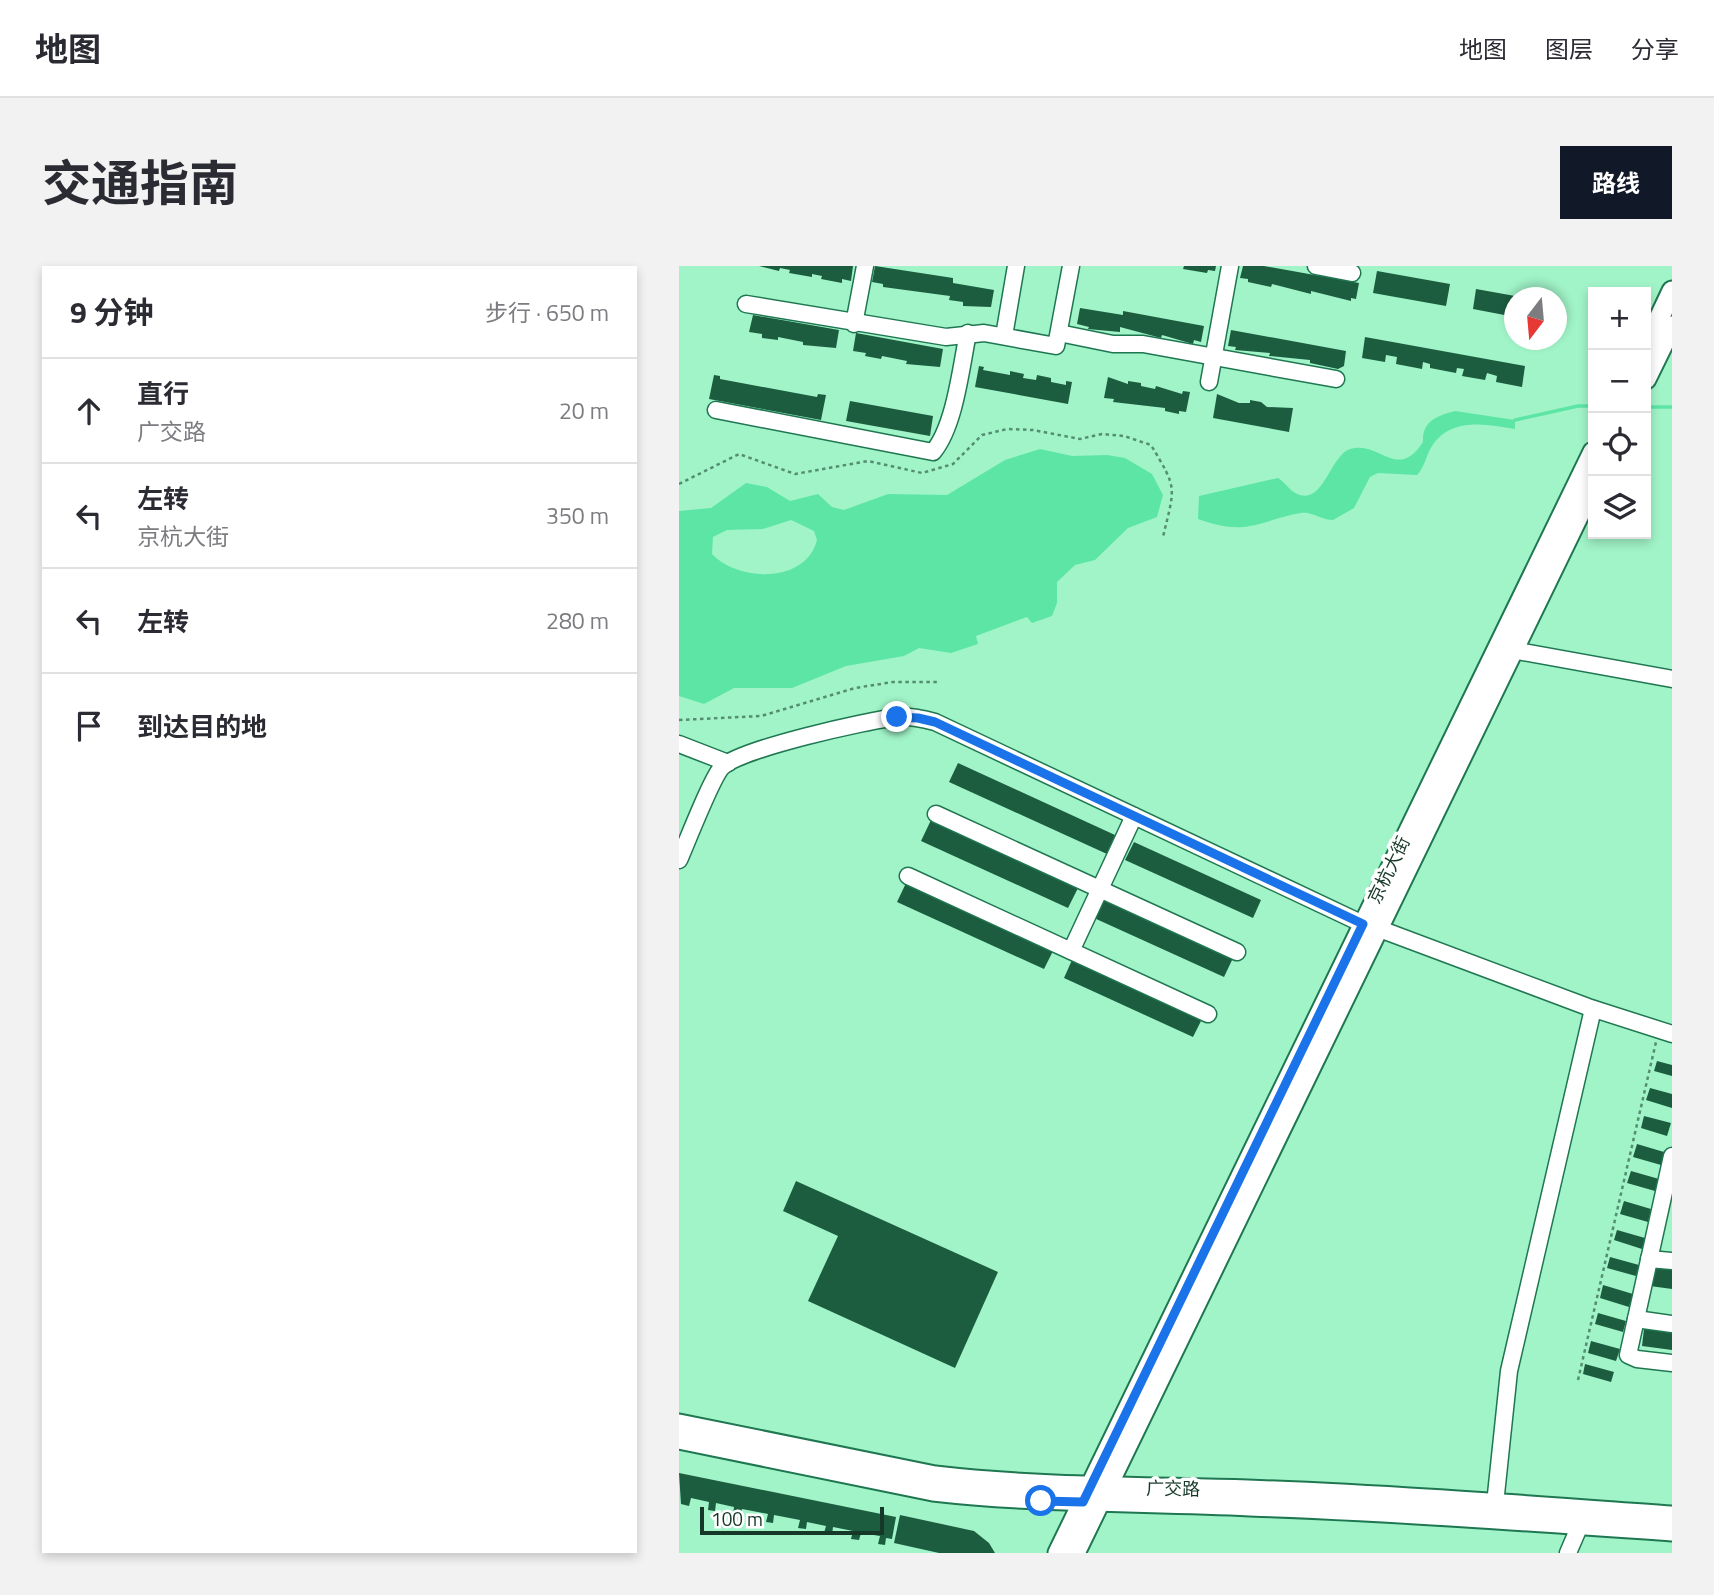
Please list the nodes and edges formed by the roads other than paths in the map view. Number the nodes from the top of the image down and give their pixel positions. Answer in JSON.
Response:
{"nodes":[{"id":1,"x":865,"y":266,"type":"edge"},
{"id":2,"x":1016,"y":266,"type":"edge"},
{"id":3,"x":1071,"y":266,"type":"edge"},
{"id":4,"x":1230,"y":266,"type":"edge"},
{"id":5,"x":1316,"y":266,"type":"edge"},
{"id":6,"x":1352,"y":272,"type":"dead end"},
{"id":7,"x":1672,"y":291,"type":"edge"},
{"id":8,"x":746,"y":304,"type":"dead end"},
{"id":9,"x":854,"y":324,"type":"junction"},
{"id":10,"x":1672,"y":326,"type":"edge"},
{"id":11,"x":968,"y":333,"type":"junction"},
{"id":12,"x":1059,"y":333,"type":"junction"},
{"id":13,"x":1651,"y":335,"type":"edge"},
{"id":14,"x":1004,"y":337,"type":"junction"},
{"id":15,"x":1214,"y":357,"type":"junction"},
{"id":16,"x":1651,"y":369,"type":"edge"},
{"id":17,"x":1336,"y":379,"type":"dead end"},
{"id":18,"x":1209,"y":382,"type":"dead end"},
{"id":19,"x":716,"y":410,"type":"dead end"},
{"id":20,"x":1588,"y":463,"type":"edge"},
{"id":21,"x":1588,"y":495,"type":"edge"},
{"id":22,"x":1512,"y":650,"type":"junction"},
{"id":23,"x":1672,"y":679,"type":"edge"},
{"id":24,"x":679,"y":744,"type":"edge"},
{"id":25,"x":728,"y":763,"type":"junction"},
{"id":26,"x":936,"y":814,"type":"dead end"},
{"id":27,"x":1134,"y":816,"type":"junction"},
{"id":28,"x":679,"y":860,"type":"edge"},
{"id":29,"x":908,"y":876,"type":"dead end"},
{"id":30,"x":1100,"y":890,"type":"junction"},
{"id":31,"x":1370,"y":926,"type":"junction"},
{"id":32,"x":1071,"y":951,"type":"junction"},
{"id":33,"x":1237,"y":952,"type":"dead end"},
{"id":34,"x":1593,"y":1009,"type":"junction"},
{"id":35,"x":1208,"y":1014,"type":"dead end"},
{"id":36,"x":1665,"y":1032,"type":"edge"},
{"id":37,"x":1672,"y":1156,"type":"edge"},
{"id":38,"x":1649,"y":1259,"type":"junction"},
{"id":39,"x":1672,"y":1261,"type":"edge"},
{"id":40,"x":1636,"y":1319,"type":"junction"},
{"id":41,"x":1672,"y":1324,"type":"edge"},
{"id":42,"x":1672,"y":1363,"type":"edge"},
{"id":43,"x":679,"y":1423,"type":"edge"},
{"id":44,"x":679,"y":1439,"type":"edge"},
{"id":45,"x":1095,"y":1495,"type":"junction"},
{"id":46,"x":1495,"y":1504,"type":"junction"},
{"id":47,"x":1672,"y":1516,"type":"edge"},
{"id":48,"x":1580,"y":1525,"type":"junction"},
{"id":49,"x":1672,"y":1531,"type":"edge"},
{"id":50,"x":1058,"y":1553,"type":"edge"},
{"id":51,"x":1075,"y":1553,"type":"edge"},
{"id":52,"x":1569,"y":1553,"type":"edge"}],
"edges":[{"from":1,"to":9,"type":"street"},
{"from":2,"to":14,"type":"street"},
{"from":3,"to":12,"type":"street"},
{"from":4,"to":15,"type":"street"},
{"from":5,"to":6,"type":"street"},
{"from":7,"to":13,"type":"main road"},
{"from":8,"to":9,"type":"street"},
{"from":9,"to":11,"type":"street"},
{"from":10,"to":16,"type":"main road"},
{"from":11,"to":14,"type":"street"},
{"from":11,"to":19,"type":"street"},
{"from":12,"to":14,"type":"street"},
{"from":12,"to":15,"type":"street"},
{"from":15,"to":17,"type":"street"},
{"from":15,"to":18,"type":"street"},
{"from":20,"to":31,"type":"main road","name":"京杭大街"},
{"from":21,"to":22,"type":"main road","name":"京杭大街"},
{"from":22,"to":23,"type":"street"},
{"from":22,"to":31,"type":"main road","name":"京杭大街"},
{"from":24,"to":25,"type":"street"},
{"from":25,"to":27,"type":"street"},
{"from":25,"to":28,"type":"street"},
{"from":26,"to":30,"type":"street"},
{"from":27,"to":30,"type":"street"},
{"from":27,"to":31,"type":"street"},
{"from":29,"to":32,"type":"street"},
{"from":30,"to":32,"type":"street"},
{"from":30,"to":33,"type":"street"},
{"from":31,"to":34,"type":"street"},
{"from":31,"to":45,"type":"main road","name":"京杭大街"},
{"from":32,"to":35,"type":"street"},
{"from":34,"to":36,"type":"street"},
{"from":34,"to":46,"type":"street"},
{"from":37,"to":38,"type":"street"},
{"from":38,"to":39,"type":"street"},
{"from":38,"to":40,"type":"street"},
{"from":40,"to":41,"type":"street"},
{"from":40,"to":42,"type":"street"},
{"from":43,"to":45,"type":"main road","name":"广交路"},
{"from":44,"to":45,"type":"main road","name":"广交路"},
{"from":45,"to":46,"type":"main road","name":"广交路"},
{"from":45,"to":48,"type":"main road","name":"广交路"},
{"from":45,"to":50,"type":"main road","name":"京杭大街"},
{"from":45,"to":51,"type":"main road","name":"京杭大街"},
{"from":46,"to":47,"type":"main road","name":"广交路"},
{"from":48,"to":49,"type":"main road","name":"广交路"},
{"from":48,"to":52,"type":"street"}]}
